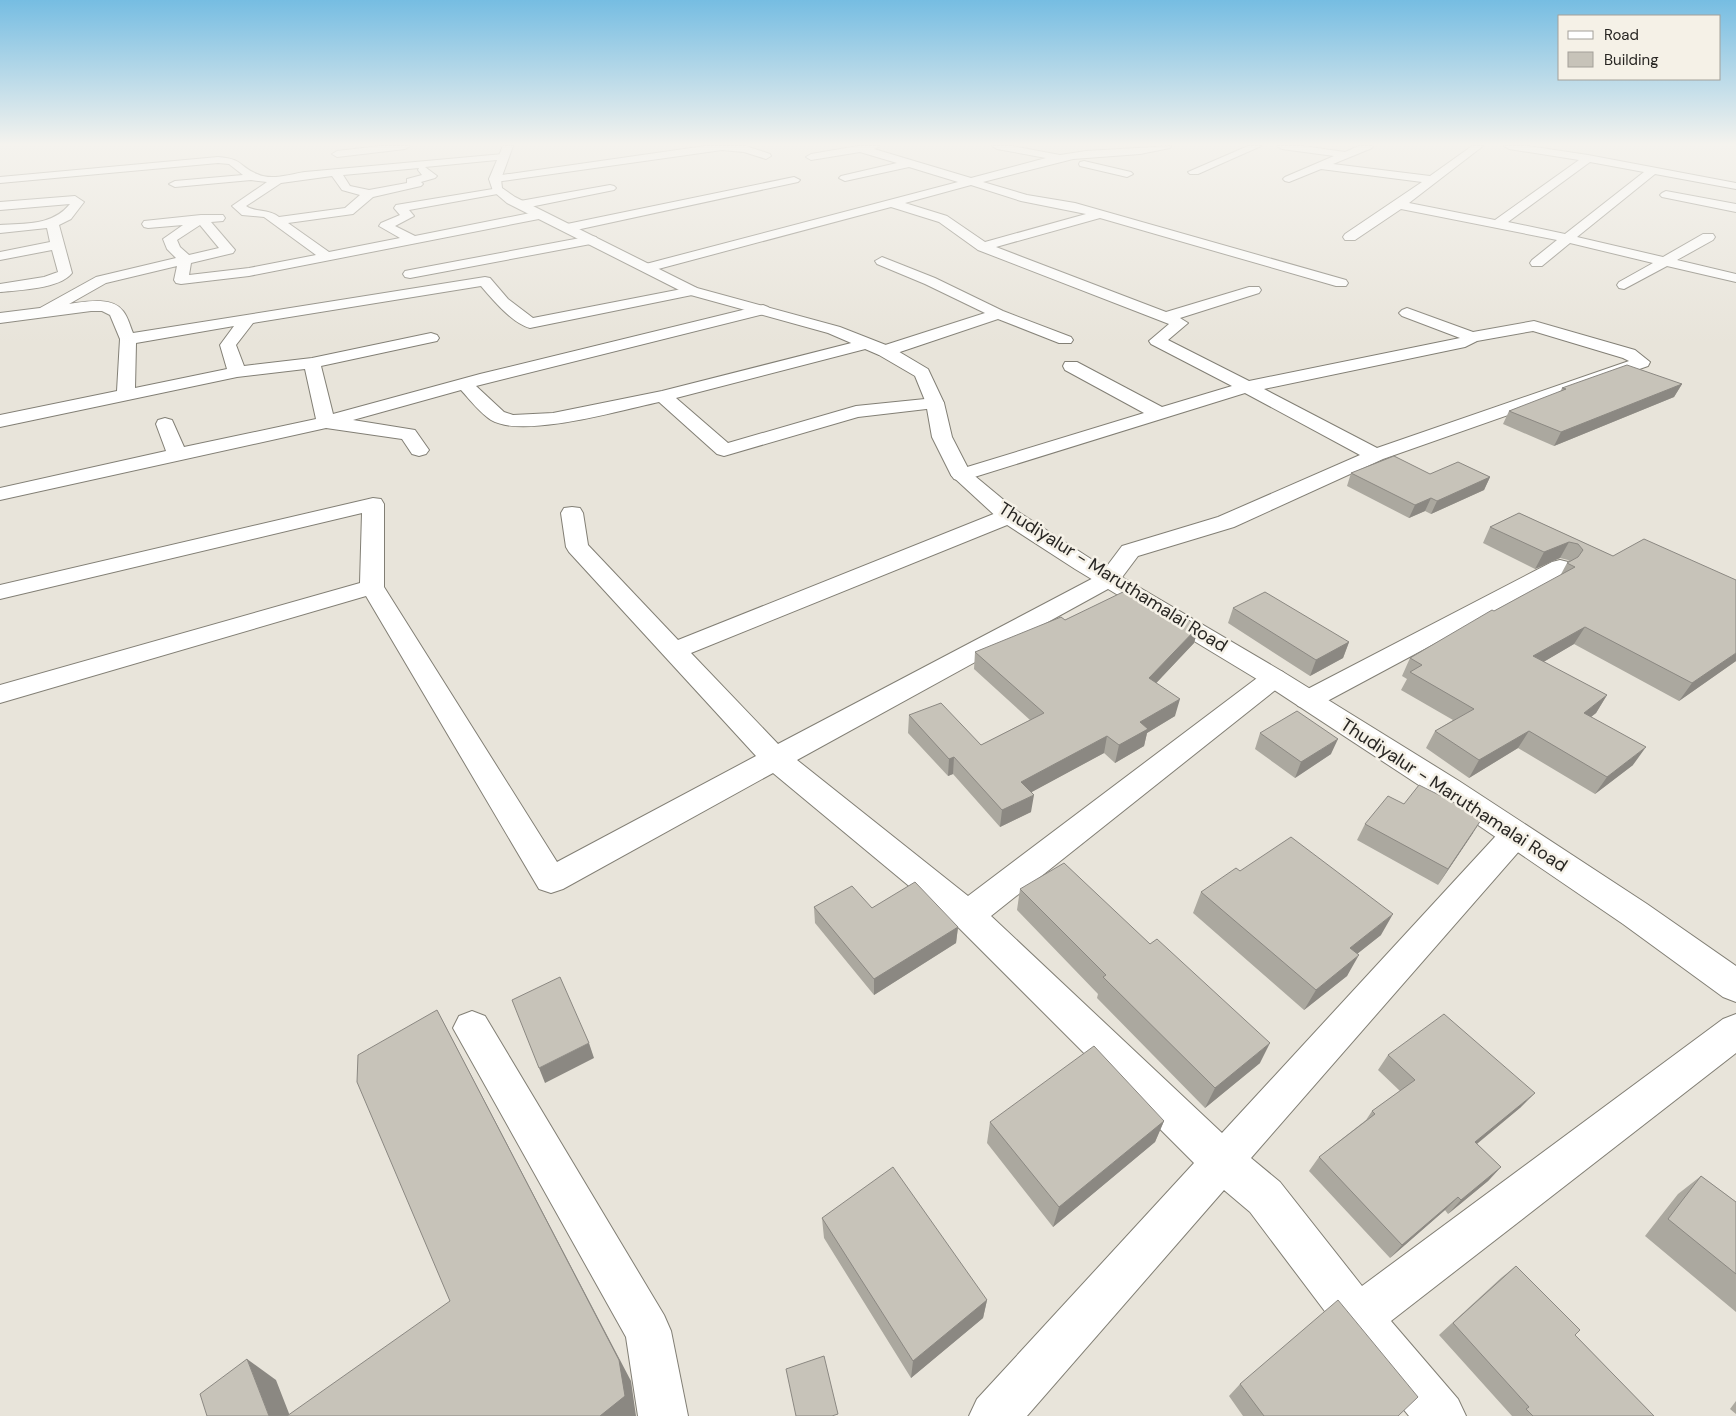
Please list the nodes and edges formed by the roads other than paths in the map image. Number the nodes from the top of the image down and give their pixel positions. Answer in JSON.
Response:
{"nodes":[{"id":1,"x":70,"y":212,"type":"edge"},
{"id":2,"x":246,"y":212,"type":"edge"},
{"id":3,"x":341,"y":212,"type":"edge"},
{"id":4,"x":404,"y":212,"type":"edge"},
{"id":5,"x":534,"y":212,"type":"edge"},
{"id":6,"x":648,"y":212,"type":"edge"},
{"id":7,"x":858,"y":212,"type":"edge"},
{"id":8,"x":922,"y":212,"type":"edge"},
{"id":9,"x":1093,"y":212,"type":"edge"},
{"id":10,"x":1389,"y":212,"type":"edge"},
{"id":11,"x":1437,"y":212,"type":"edge"},
{"id":12,"x":1514,"y":212,"type":"edge"},
{"id":13,"x":1600,"y":212,"type":"edge"},
{"id":14,"x":258,"y":214,"type":"junction"},
{"id":15,"x":665,"y":214,"type":"dead end"},
{"id":16,"x":1100,"y":214,"type":"junction"},
{"id":17,"x":540,"y":215,"type":"junction"},
{"id":18,"x":201,"y":219,"type":"junction"},
{"id":19,"x":278,"y":221,"type":"junction"},
{"id":20,"x":52,"y":224,"type":"junction"},
{"id":21,"x":148,"y":224,"type":"dead end"},
{"id":22,"x":1498,"y":224,"type":"junction"},
{"id":23,"x":488,"y":225,"type":"junction"},
{"id":24,"x":0,"y":229,"type":"edge"},
{"id":25,"x":502,"y":234,"type":"dead end"},
{"id":26,"x":579,"y":234,"type":"junction"},
{"id":27,"x":1350,"y":237,"type":"dead end"},
{"id":28,"x":1708,"y":237,"type":"dead end"},
{"id":29,"x":412,"y":239,"type":"junction"},
{"id":30,"x":1569,"y":239,"type":"junction"},
{"id":31,"x":516,"y":243,"type":"dead end"},
{"id":32,"x":58,"y":246,"type":"junction"},
{"id":33,"x":983,"y":247,"type":"junction"},
{"id":34,"x":531,"y":252,"type":"junction"},
{"id":35,"x":0,"y":256,"type":"edge"},
{"id":36,"x":326,"y":256,"type":"junction"},
{"id":37,"x":185,"y":259,"type":"junction"},
{"id":38,"x":882,"y":261,"type":"dead end"},
{"id":39,"x":1666,"y":261,"type":"junction"},
{"id":40,"x":1537,"y":263,"type":"dead end"},
{"id":41,"x":467,"y":264,"type":"junction"},
{"id":42,"x":1285,"y":267,"type":"junction"},
{"id":43,"x":647,"y":268,"type":"junction"},
{"id":44,"x":410,"y":274,"type":"dead end"},
{"id":45,"x":63,"y":276,"type":"junction"},
{"id":46,"x":1736,"y":278,"type":"edge"},
{"id":47,"x":101,"y":280,"type":"junction"},
{"id":48,"x":485,"y":280,"type":"junction"},
{"id":49,"x":1341,"y":283,"type":"dead end"},
{"id":50,"x":1624,"y":285,"type":"dead end"},
{"id":51,"x":0,"y":288,"type":"edge"},
{"id":52,"x":692,"y":291,"type":"junction"},
{"id":53,"x":764,"y":310,"type":"junction"},
{"id":54,"x":44,"y":312,"type":"junction"},
{"id":55,"x":588,"y":312,"type":"junction"},
{"id":56,"x":1407,"y":313,"type":"dead end"},
{"id":57,"x":998,"y":314,"type":"junction"},
{"id":58,"x":1166,"y":317,"type":"junction"},
{"id":59,"x":0,"y":318,"type":"edge"},
{"id":60,"x":724,"y":320,"type":"junction"},
{"id":61,"x":247,"y":321,"type":"junction"},
{"id":62,"x":616,"y":321,"type":"dead end"},
{"id":63,"x":655,"y":321,"type":"dead end"},
{"id":64,"x":1472,"y":337,"type":"junction"},
{"id":65,"x":431,"y":338,"type":"dead end"},
{"id":66,"x":128,"y":340,"type":"junction"},
{"id":67,"x":1065,"y":340,"type":"dead end"},
{"id":68,"x":876,"y":348,"type":"junction"},
{"id":69,"x":312,"y":364,"type":"junction"},
{"id":70,"x":1071,"y":366,"type":"dead end"},
{"id":71,"x":237,"y":372,"type":"junction"},
{"id":72,"x":464,"y":384,"type":"junction"},
{"id":73,"x":1247,"y":387,"type":"junction"},
{"id":74,"x":126,"y":395,"type":"junction"},
{"id":75,"x":663,"y":396,"type":"junction"},
{"id":76,"x":936,"y":402,"type":"junction"},
{"id":77,"x":1160,"y":414,"type":"junction"},
{"id":78,"x":0,"y":421,"type":"edge"},
{"id":79,"x":326,"y":422,"type":"junction"},
{"id":80,"x":165,"y":424,"type":"dead end"},
{"id":81,"x":419,"y":450,"type":"dead end"},
{"id":82,"x":177,"y":455,"type":"junction"},
{"id":83,"x":1376,"y":455,"type":"junction"},
{"id":84,"x":961,"y":475,"type":"junction"},
{"id":85,"x":0,"y":494,"type":"edge"},
{"id":86,"x":572,"y":513,"type":"dead end"},
{"id":87,"x":1010,"y":516,"type":"junction"},
{"id":88,"x":1560,"y":567,"type":"dead end"},
{"id":89,"x":1109,"y":579,"type":"junction"},
{"id":90,"x":372,"y":587,"type":"junction"},
{"id":91,"x":0,"y":592,"type":"edge"},
{"id":92,"x":674,"y":651,"type":"junction"},
{"id":93,"x":1274,"y":678,"type":"junction"},
{"id":94,"x":0,"y":694,"type":"edge"},
{"id":95,"x":1308,"y":700,"type":"junction"},
{"id":96,"x":774,"y":758,"type":"junction"},
{"id":97,"x":1516,"y":834,"type":"junction"},
{"id":98,"x":968,"y":914,"type":"junction"},
{"id":99,"x":1736,"y":986,"type":"edge"},
{"id":100,"x":472,"y":1028,"type":"dead end"},
{"id":101,"x":1736,"y":1031,"type":"edge"},
{"id":102,"x":1222,"y":1161,"type":"junction"},
{"id":103,"x":1358,"y":1318,"type":"junction"},
{"id":104,"x":663,"y":1416,"type":"edge"},
{"id":105,"x":994,"y":1416,"type":"edge"},
{"id":106,"x":1441,"y":1416,"type":"edge"}],
"edges":[{"from":1,"to":20,"type":"street"},
{"from":2,"to":14,"type":"street"},
{"from":3,"to":19,"type":"street"},
{"from":4,"to":29,"type":"street"},
{"from":5,"to":17,"type":"street","name":"Thudiyalur - Maruthamalai Road"},
{"from":6,"to":26,"type":"street"},
{"from":7,"to":43,"type":"street"},
{"from":8,"to":33,"type":"street"},
{"from":9,"to":16,"type":"street"},
{"from":10,"to":27,"type":"street"},
{"from":11,"to":22,"type":"street"},
{"from":12,"to":22,"type":"street"},
{"from":13,"to":30,"type":"street"},
{"from":14,"to":18,"type":"street"},
{"from":14,"to":19,"type":"street"},
{"from":15,"to":26,"type":"street"},
{"from":16,"to":33,"type":"street"},
{"from":16,"to":42,"type":"street"},
{"from":17,"to":23,"type":"street"},
{"from":17,"to":26,"type":"street","name":"Thudiyalur - Maruthamalai Road"},
{"from":18,"to":21,"type":"street"},
{"from":18,"to":37,"type":"street"},
{"from":18,"to":37,"type":"street"},
{"from":19,"to":36,"type":"street"},
{"from":20,"to":24,"type":"street"},
{"from":20,"to":32,"type":"street"},
{"from":22,"to":30,"type":"street"},
{"from":23,"to":25,"type":"street"},
{"from":23,"to":29,"type":"street"},
{"from":26,"to":34,"type":"street"},
{"from":26,"to":43,"type":"street","name":"Thudiyalur - Maruthamalai Road"},
{"from":28,"to":39,"type":"street"},
{"from":29,"to":36,"type":"street"},
{"from":30,"to":39,"type":"street"},
{"from":30,"to":40,"type":"street"},
{"from":31,"to":34,"type":"street"},
{"from":32,"to":35,"type":"street"},
{"from":32,"to":45,"type":"street"},
{"from":33,"to":58,"type":"street"},
{"from":34,"to":41,"type":"street"},
{"from":36,"to":37,"type":"street"},
{"from":37,"to":47,"type":"street"},
{"from":38,"to":57,"type":"street"},
{"from":39,"to":46,"type":"street"},
{"from":39,"to":50,"type":"street"},
{"from":41,"to":44,"type":"street"},
{"from":41,"to":48,"type":"street"},
{"from":42,"to":49,"type":"street"},
{"from":42,"to":58,"type":"street"},
{"from":43,"to":52,"type":"street","name":"Thudiyalur - Maruthamalai Road"},
{"from":45,"to":47,"type":"street"},
{"from":45,"to":51,"type":"street"},
{"from":47,"to":54,"type":"street"},
{"from":48,"to":55,"type":"street"},
{"from":48,"to":61,"type":"street"},
{"from":52,"to":53,"type":"street","name":"Thudiyalur - Maruthamalai Road"},
{"from":52,"to":55,"type":"street"},
{"from":53,"to":60,"type":"street"},
{"from":53,"to":68,"type":"street","name":"Thudiyalur - Maruthamalai Road"},
{"from":54,"to":59,"type":"street"},
{"from":54,"to":66,"type":"street"},
{"from":55,"to":62,"type":"street"},
{"from":56,"to":64,"type":"street"},
{"from":57,"to":67,"type":"street"},
{"from":57,"to":68,"type":"street"},
{"from":58,"to":73,"type":"street"},
{"from":60,"to":63,"type":"street"},
{"from":60,"to":72,"type":"street"},
{"from":61,"to":66,"type":"street"},
{"from":61,"to":71,"type":"street"},
{"from":64,"to":73,"type":"street"},
{"from":64,"to":83,"type":"street"},
{"from":65,"to":69,"type":"street"},
{"from":66,"to":74,"type":"street"},
{"from":68,"to":75,"type":"street"},
{"from":68,"to":76,"type":"street","name":"Thudiyalur - Maruthamalai Road"},
{"from":69,"to":71,"type":"street"},
{"from":69,"to":79,"type":"street"},
{"from":70,"to":77,"type":"street"},
{"from":71,"to":74,"type":"street"},
{"from":72,"to":75,"type":"street"},
{"from":72,"to":79,"type":"street"},
{"from":73,"to":77,"type":"street"},
{"from":73,"to":83,"type":"street"},
{"from":74,"to":78,"type":"street"},
{"from":75,"to":76,"type":"street"},
{"from":76,"to":84,"type":"street","name":"Thudiyalur - Maruthamalai Road"},
{"from":77,"to":84,"type":"street"},
{"from":79,"to":81,"type":"street"},
{"from":79,"to":82,"type":"street"},
{"from":80,"to":82,"type":"street"},
{"from":82,"to":85,"type":"street"},
{"from":83,"to":89,"type":"street"},
{"from":84,"to":87,"type":"street","name":"Thudiyalur - Maruthamalai Road"},
{"from":86,"to":92,"type":"street"},
{"from":87,"to":89,"type":"street","name":"Thudiyalur - Maruthamalai Road"},
{"from":87,"to":92,"type":"street"},
{"from":88,"to":95,"type":"street"},
{"from":89,"to":93,"type":"street","name":"Thudiyalur - Maruthamalai Road"},
{"from":89,"to":96,"type":"street"},
{"from":90,"to":91,"type":"street"},
{"from":90,"to":94,"type":"street"},
{"from":90,"to":96,"type":"street"},
{"from":92,"to":96,"type":"street"},
{"from":93,"to":95,"type":"street","name":"Thudiyalur - Maruthamalai Road"},
{"from":93,"to":98,"type":"street"},
{"from":95,"to":97,"type":"street","name":"Thudiyalur - Maruthamalai Road"},
{"from":96,"to":98,"type":"street"},
{"from":97,"to":99,"type":"street","name":"Thudiyalur - Maruthamalai Road"},
{"from":97,"to":102,"type":"street"},
{"from":98,"to":102,"type":"street"},
{"from":100,"to":104,"type":"street"},
{"from":101,"to":103,"type":"street"},
{"from":102,"to":103,"type":"street"},
{"from":102,"to":105,"type":"street"},
{"from":103,"to":106,"type":"street"}]}
